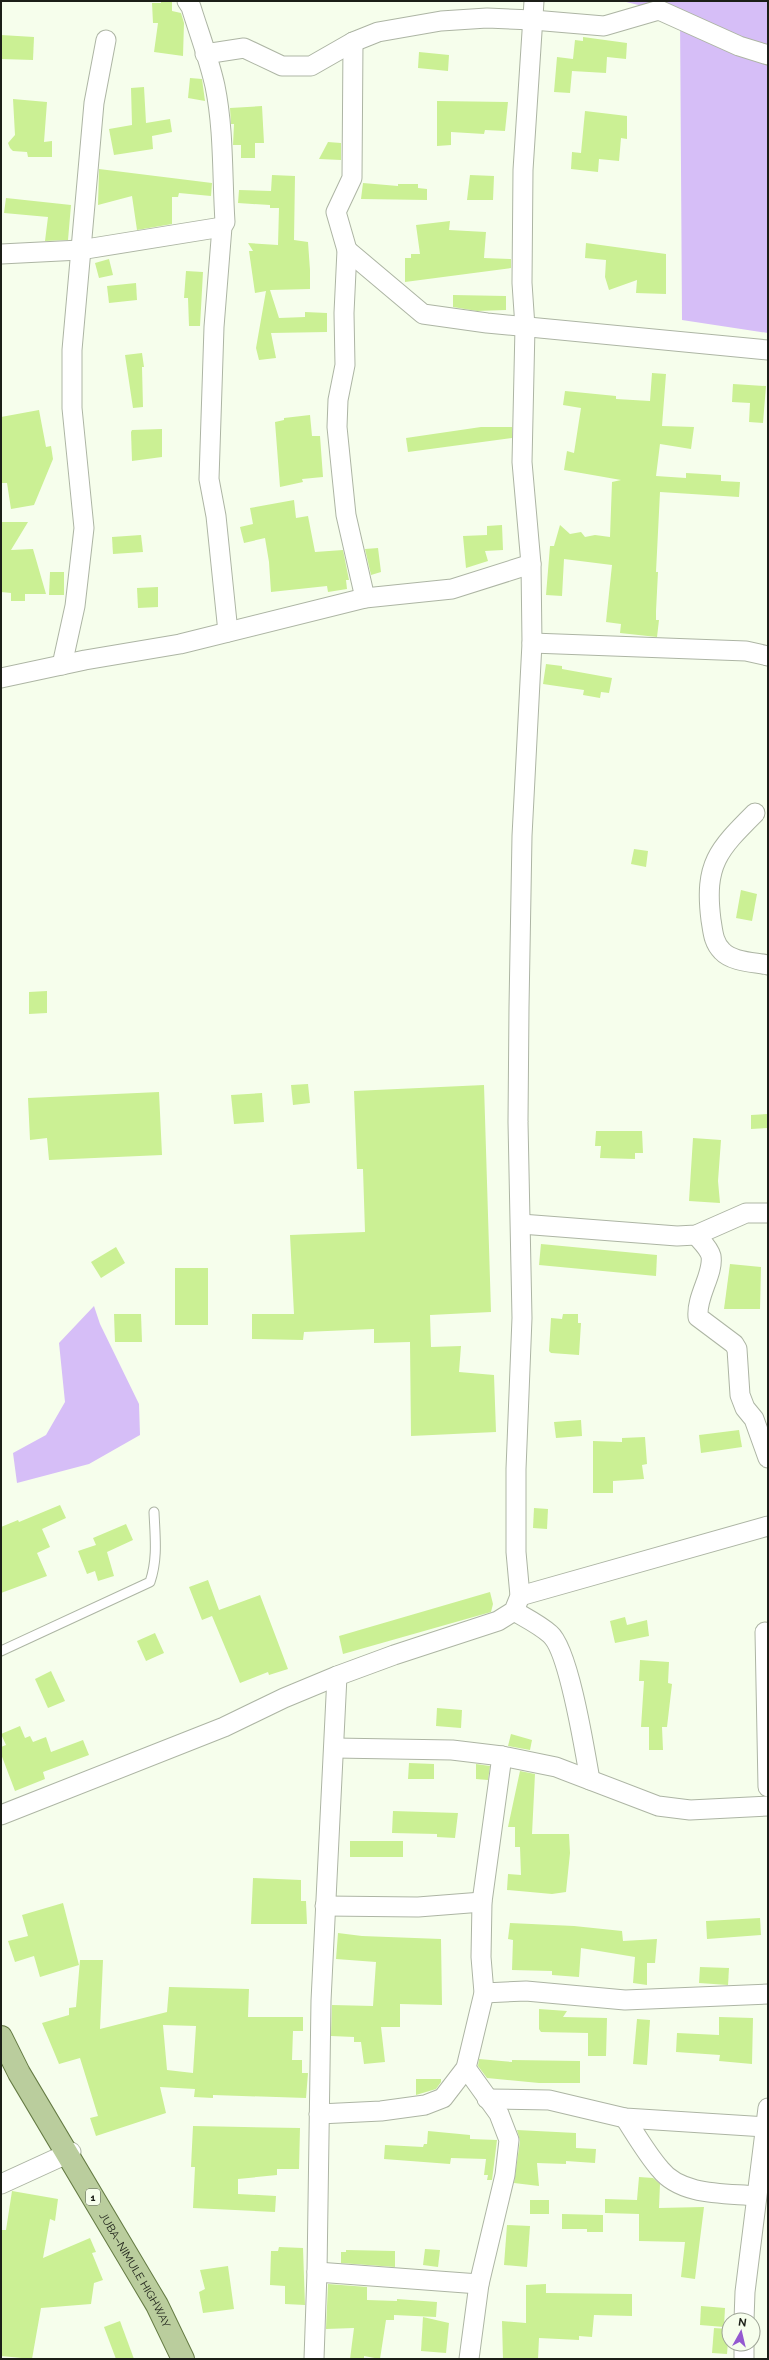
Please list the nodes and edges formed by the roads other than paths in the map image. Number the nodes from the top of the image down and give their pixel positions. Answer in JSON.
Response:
{"nodes":[{"id":1,"x":187,"y":1,"type":"edge"},
{"id":2,"x":534,"y":1,"type":"edge"},
{"id":3,"x":533,"y":20,"type":"junction"},
{"id":4,"x":106,"y":40,"type":"dead end"},
{"id":5,"x":353,"y":42,"type":"junction"},
{"id":6,"x":205,"y":54,"type":"junction"},
{"id":7,"x":768,"y":55,"type":"edge"},
{"id":8,"x":222,"y":227,"type":"junction"},
{"id":9,"x":80,"y":250,"type":"junction"},
{"id":10,"x":347,"y":250,"type":"junction"},
{"id":11,"x":1,"y":254,"type":"edge"},
{"id":12,"x":525,"y":327,"type":"junction"},
{"id":13,"x":768,"y":350,"type":"edge"},
{"id":14,"x":531,"y":564,"type":"junction"},
{"id":15,"x":365,"y":598,"type":"junction"},
{"id":16,"x":228,"y":632,"type":"junction"},
{"id":17,"x":532,"y":643,"type":"junction"},
{"id":18,"x":768,"y":656,"type":"edge"},
{"id":19,"x":62,"y":665,"type":"junction"},
{"id":20,"x":1,"y":678,"type":"edge"},
{"id":21,"x":755,"y":813,"type":"dead end"},
{"id":22,"x":768,"y":965,"type":"edge"},
{"id":23,"x":768,"y":1213,"type":"edge"},
{"id":24,"x":521,"y":1224,"type":"junction"},
{"id":25,"x":696,"y":1235,"type":"junction"},
{"id":26,"x":768,"y":1458,"type":"edge"},
{"id":27,"x":154,"y":1512,"type":"dead end"},
{"id":28,"x":768,"y":1526,"type":"edge"},
{"id":29,"x":517,"y":1603,"type":"junction"},
{"id":30,"x":765,"y":1632,"type":"dead end"},
{"id":31,"x":1,"y":1651,"type":"edge"},
{"id":32,"x":337,"y":1676,"type":"junction"},
{"id":33,"x":335,"y":1748,"type":"junction"},
{"id":34,"x":502,"y":1756,"type":"junction"},
{"id":35,"x":590,"y":1780,"type":"junction"},
{"id":36,"x":768,"y":1787,"type":"edge"},
{"id":37,"x":768,"y":1806,"type":"edge"},
{"id":38,"x":1,"y":1814,"type":"edge"},
{"id":39,"x":482,"y":1902,"type":"junction"},
{"id":40,"x":325,"y":1906,"type":"junction"},
{"id":41,"x":484,"y":1993,"type":"junction"},
{"id":42,"x":768,"y":1994,"type":"edge"},
{"id":43,"x":1,"y":2037,"type":"edge"},
{"id":44,"x":466,"y":2068,"type":"junction"},
{"id":45,"x":487,"y":2099,"type":"junction"},
{"id":46,"x":768,"y":2108,"type":"edge"},
{"id":47,"x":319,"y":2114,"type":"junction"},
{"id":48,"x":624,"y":2118,"type":"junction"},
{"id":49,"x":766,"y":2127,"type":"junction"},
{"id":50,"x":71,"y":2152,"type":"dead end"},
{"id":51,"x":1,"y":2184,"type":"edge"},
{"id":52,"x":756,"y":2196,"type":"junction"},
{"id":53,"x":317,"y":2272,"type":"junction"},
{"id":54,"x":478,"y":2284,"type":"junction"},
{"id":55,"x":744,"y":2312,"type":"edge"},
{"id":56,"x":183,"y":2359,"type":"edge"},
{"id":57,"x":314,"y":2359,"type":"edge"},
{"id":58,"x":469,"y":2359,"type":"edge"}],
"edges":[{"from":1,"to":6,"type":"street"},
{"from":2,"to":3,"type":"street"},
{"from":3,"to":5,"type":"street"},
{"from":3,"to":7,"type":"street"},
{"from":3,"to":12,"type":"street"},
{"from":4,"to":9,"type":"street"},
{"from":5,"to":6,"type":"street"},
{"from":5,"to":10,"type":"street"},
{"from":6,"to":8,"type":"street"},
{"from":8,"to":9,"type":"street"},
{"from":8,"to":16,"type":"street"},
{"from":9,"to":11,"type":"street"},
{"from":9,"to":19,"type":"street"},
{"from":10,"to":12,"type":"street"},
{"from":10,"to":15,"type":"street"},
{"from":12,"to":13,"type":"street"},
{"from":12,"to":14,"type":"street"},
{"from":14,"to":15,"type":"street"},
{"from":14,"to":17,"type":"street"},
{"from":15,"to":16,"type":"street"},
{"from":16,"to":19,"type":"street"},
{"from":17,"to":18,"type":"street"},
{"from":17,"to":24,"type":"street"},
{"from":19,"to":20,"type":"street"},
{"from":21,"to":22,"type":"street"},
{"from":23,"to":25,"type":"street"},
{"from":24,"to":25,"type":"street"},
{"from":24,"to":29,"type":"street"},
{"from":25,"to":26,"type":"street"},
{"from":27,"to":31,"type":"lane"},
{"from":28,"to":29,"type":"street"},
{"from":29,"to":32,"type":"street"},
{"from":29,"to":35,"type":"street"},
{"from":30,"to":36,"type":"street"},
{"from":32,"to":33,"type":"street"},
{"from":32,"to":38,"type":"street"},
{"from":33,"to":34,"type":"street"},
{"from":33,"to":40,"type":"street"},
{"from":34,"to":35,"type":"street"},
{"from":34,"to":39,"type":"street"},
{"from":35,"to":37,"type":"street"},
{"from":39,"to":40,"type":"street"},
{"from":39,"to":41,"type":"street"},
{"from":40,"to":47,"type":"street"},
{"from":41,"to":42,"type":"street"},
{"from":41,"to":44,"type":"street"},
{"from":43,"to":56,"type":"main road","name":"JUBA–NIMULE HIGHWAY","number":"1"},
{"from":44,"to":45,"type":"street"},
{"from":44,"to":47,"type":"street"},
{"from":45,"to":48,"type":"street"},
{"from":45,"to":54,"type":"street"},
{"from":46,"to":49,"type":"street"},
{"from":47,"to":53,"type":"street"},
{"from":48,"to":49,"type":"street"},
{"from":48,"to":52,"type":"street"},
{"from":49,"to":52,"type":"street"},
{"from":50,"to":51,"type":"street"},
{"from":52,"to":55,"type":"street"},
{"from":53,"to":54,"type":"street"},
{"from":53,"to":57,"type":"street"},
{"from":54,"to":58,"type":"street"}]}
